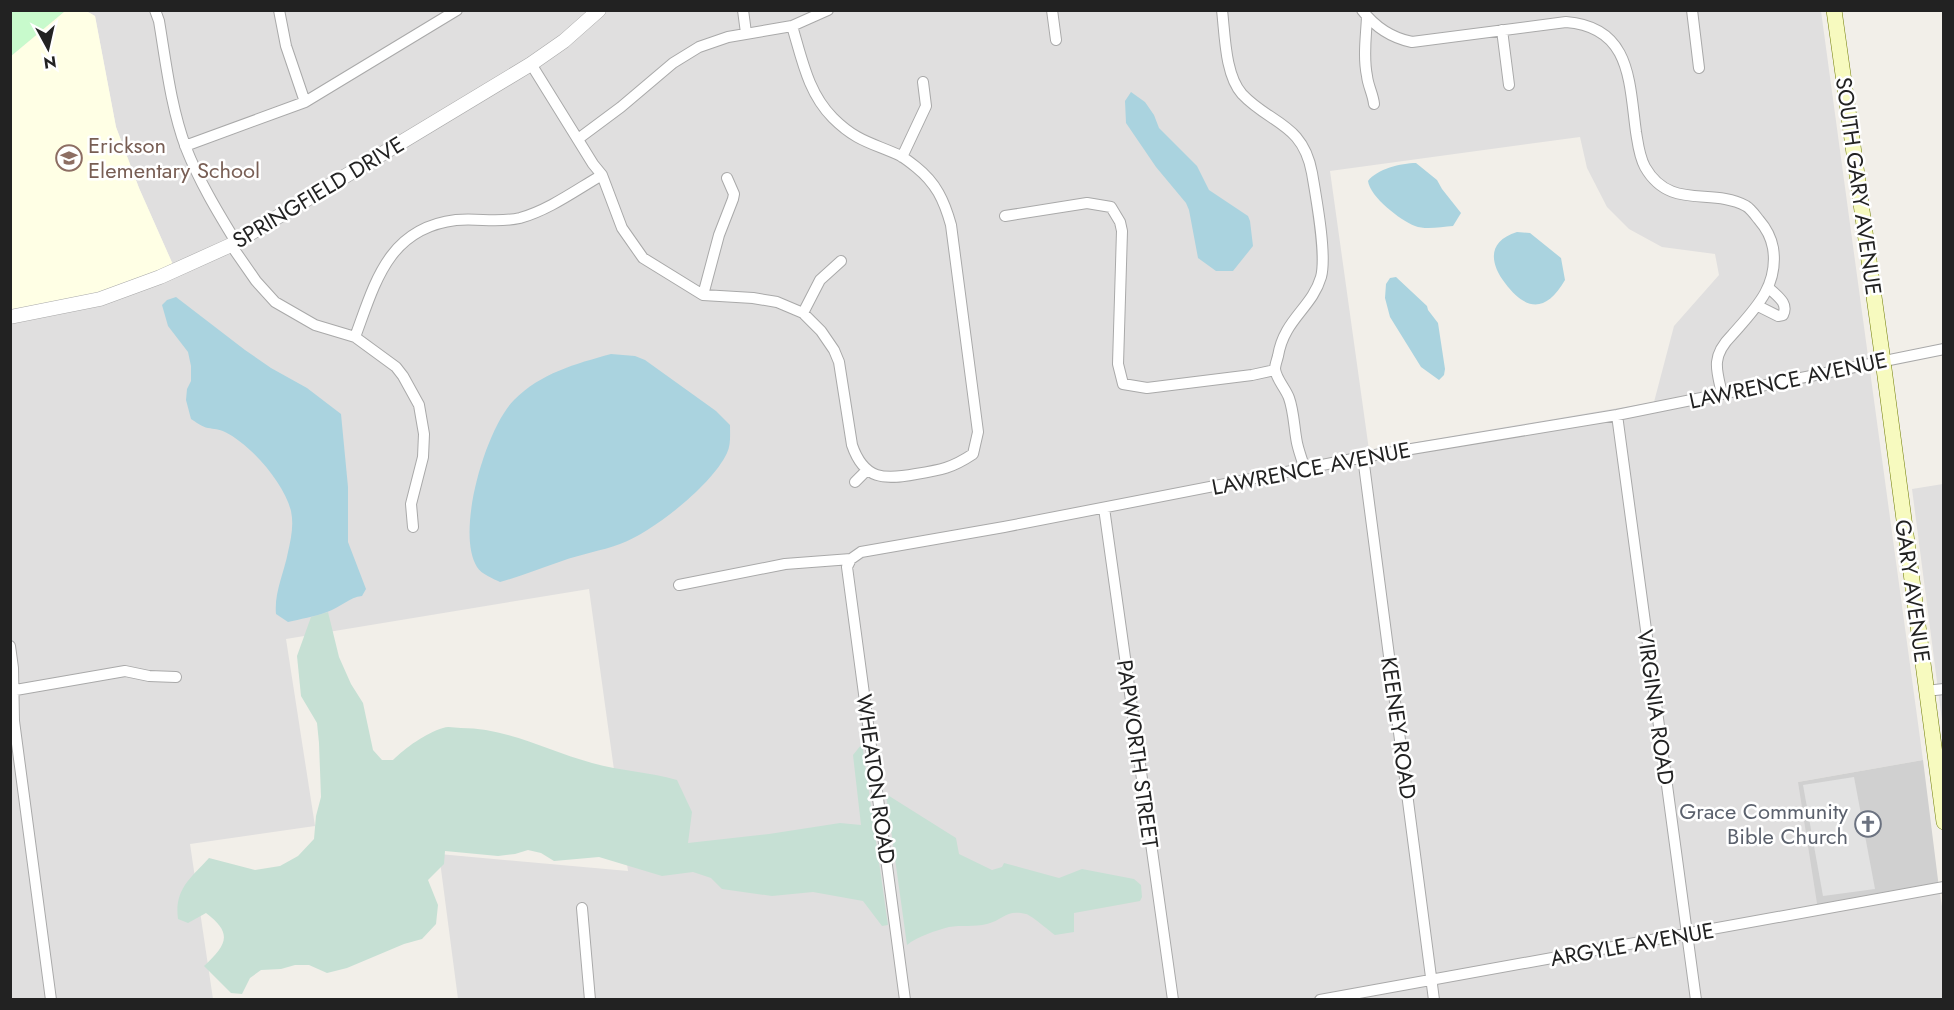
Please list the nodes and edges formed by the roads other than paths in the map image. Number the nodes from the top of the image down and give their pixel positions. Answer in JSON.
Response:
{"nodes":[{"id":1,"x":155,"y":10,"type":"edge"},
{"id":2,"x":279,"y":10,"type":"edge"},
{"id":3,"x":457,"y":10,"type":"edge"},
{"id":4,"x":599,"y":10,"type":"edge"},
{"id":5,"x":743,"y":10,"type":"edge"},
{"id":6,"x":828,"y":10,"type":"edge"},
{"id":7,"x":1052,"y":10,"type":"edge"},
{"id":8,"x":1222,"y":10,"type":"edge"},
{"id":9,"x":1692,"y":10,"type":"edge"},
{"id":10,"x":1834,"y":10,"type":"edge"},
{"id":11,"x":1365,"y":14,"type":"edge"},
{"id":12,"x":792,"y":26,"type":"junction"},
{"id":13,"x":1502,"y":30,"type":"junction"},
{"id":14,"x":746,"y":33,"type":"junction"},
{"id":15,"x":1056,"y":39,"type":"dead end"},
{"id":16,"x":531,"y":64,"type":"junction"},
{"id":17,"x":1699,"y":68,"type":"dead end"},
{"id":18,"x":923,"y":82,"type":"dead end"},
{"id":19,"x":1509,"y":85,"type":"dead end"},
{"id":20,"x":305,"y":102,"type":"junction"},
{"id":21,"x":1374,"y":104,"type":"dead end"},
{"id":22,"x":578,"y":139,"type":"junction"},
{"id":23,"x":185,"y":146,"type":"junction"},
{"id":24,"x":902,"y":157,"type":"junction"},
{"id":25,"x":602,"y":175,"type":"junction"},
{"id":26,"x":727,"y":178,"type":"dead end"},
{"id":27,"x":1005,"y":216,"type":"dead end"},
{"id":28,"x":234,"y":243,"type":"junction"},
{"id":29,"x":841,"y":261,"type":"dead end"},
{"id":30,"x":1769,"y":288,"type":"junction"},
{"id":31,"x":703,"y":295,"type":"junction"},
{"id":32,"x":1758,"y":306,"type":"junction"},
{"id":33,"x":803,"y":313,"type":"junction"},
{"id":34,"x":10,"y":317,"type":"edge"},
{"id":35,"x":355,"y":337,"type":"junction"},
{"id":36,"x":1944,"y":349,"type":"edge"},
{"id":37,"x":1883,"y":361,"type":"junction"},
{"id":38,"x":1275,"y":370,"type":"junction"},
{"id":39,"x":1722,"y":394,"type":"junction"},
{"id":40,"x":1617,"y":414,"type":"junction"},
{"id":41,"x":1363,"y":457,"type":"junction"},
{"id":42,"x":1305,"y":469,"type":"junction"},
{"id":43,"x":867,"y":470,"type":"junction"},
{"id":44,"x":855,"y":482,"type":"dead end"},
{"id":45,"x":1104,"y":508,"type":"junction"},
{"id":46,"x":413,"y":527,"type":"dead end"},
{"id":47,"x":851,"y":560,"type":"junction"},
{"id":48,"x":679,"y":585,"type":"dead end"},
{"id":49,"x":10,"y":646,"type":"edge"},
{"id":50,"x":176,"y":677,"type":"dead end"},
{"id":51,"x":1944,"y":688,"type":"edge"},
{"id":52,"x":12,"y":690,"type":"edge"},
{"id":53,"x":1926,"y":692,"type":"junction"},
{"id":54,"x":1944,"y":822,"type":"edge"},
{"id":55,"x":1944,"y":887,"type":"edge"},
{"id":56,"x":582,"y":908,"type":"dead end"},
{"id":57,"x":1687,"y":935,"type":"junction"},
{"id":58,"x":1432,"y":980,"type":"junction"},
{"id":59,"x":51,"y":999,"type":"edge"},
{"id":60,"x":590,"y":999,"type":"edge"},
{"id":61,"x":905,"y":999,"type":"edge"},
{"id":62,"x":1173,"y":999,"type":"edge"},
{"id":63,"x":1320,"y":999,"type":"edge"},
{"id":64,"x":1434,"y":999,"type":"edge"},
{"id":65,"x":1696,"y":999,"type":"edge"}],
"edges":[{"from":1,"to":23,"type":"street"},
{"from":2,"to":20,"type":"street"},
{"from":3,"to":20,"type":"street"},
{"from":4,"to":16,"type":"street","name":"SPRINGFIELD DRIVE"},
{"from":5,"to":14,"type":"street"},
{"from":6,"to":12,"type":"street"},
{"from":7,"to":15,"type":"street"},
{"from":8,"to":38,"type":"street"},
{"from":9,"to":17,"type":"street"},
{"from":10,"to":37,"type":"main road","name":"SOUTH GARY AVENUE"},
{"from":11,"to":13,"type":"street"},
{"from":11,"to":21,"type":"street"},
{"from":12,"to":14,"type":"street"},
{"from":12,"to":24,"type":"street"},
{"from":13,"to":19,"type":"street"},
{"from":13,"to":30,"type":"street"},
{"from":14,"to":22,"type":"street"},
{"from":16,"to":22,"type":"street"},
{"from":16,"to":28,"type":"street","name":"SPRINGFIELD DRIVE"},
{"from":18,"to":24,"type":"street"},
{"from":20,"to":23,"type":"street"},
{"from":22,"to":25,"type":"street"},
{"from":23,"to":28,"type":"street"},
{"from":24,"to":43,"type":"street"},
{"from":25,"to":31,"type":"street"},
{"from":25,"to":35,"type":"street"},
{"from":26,"to":31,"type":"street"},
{"from":27,"to":38,"type":"street"},
{"from":28,"to":34,"type":"street","name":"SPRINGFIELD DRIVE"},
{"from":28,"to":35,"type":"street"},
{"from":29,"to":33,"type":"street"},
{"from":30,"to":32,"type":"street"},
{"from":30,"to":32,"type":"street"},
{"from":31,"to":33,"type":"street"},
{"from":32,"to":39,"type":"street"},
{"from":33,"to":43,"type":"street"},
{"from":35,"to":46,"type":"street"},
{"from":36,"to":37,"type":"street","name":"LAWRENCE AVENUE"},
{"from":37,"to":39,"type":"street","name":"LAWRENCE AVENUE"},
{"from":37,"to":53,"type":"main road","name":"GARY AVENUE"},
{"from":38,"to":42,"type":"street"},
{"from":39,"to":40,"type":"street","name":"LAWRENCE AVENUE"},
{"from":40,"to":41,"type":"street","name":"LAWRENCE AVENUE"},
{"from":40,"to":57,"type":"street","name":"VIRGINIA ROAD"},
{"from":41,"to":42,"type":"street","name":"LAWRENCE AVENUE"},
{"from":41,"to":58,"type":"street","name":"KEENEY ROAD"},
{"from":42,"to":45,"type":"street","name":"LAWRENCE AVENUE"},
{"from":43,"to":44,"type":"street"},
{"from":45,"to":47,"type":"street","name":"LAWRENCE AVENUE"},
{"from":45,"to":62,"type":"street","name":"PAPWORTH STREET"},
{"from":47,"to":48,"type":"street","name":"LAWRENCE AVENUE"},
{"from":47,"to":61,"type":"street","name":"WHEATON ROAD"},
{"from":49,"to":52,"type":"street"},
{"from":50,"to":52,"type":"street"},
{"from":51,"to":53,"type":"street"},
{"from":52,"to":59,"type":"street"},
{"from":53,"to":54,"type":"main road","name":"GARY AVENUE"},
{"from":55,"to":57,"type":"street","name":"ARGYLE AVENUE"},
{"from":56,"to":60,"type":"street"},
{"from":57,"to":58,"type":"street","name":"ARGYLE AVENUE"},
{"from":57,"to":65,"type":"street","name":"VIRGINIA ROAD"},
{"from":58,"to":63,"type":"street","name":"ARGYLE AVENUE"},
{"from":58,"to":64,"type":"street","name":"KEENEY ROAD"}]}
